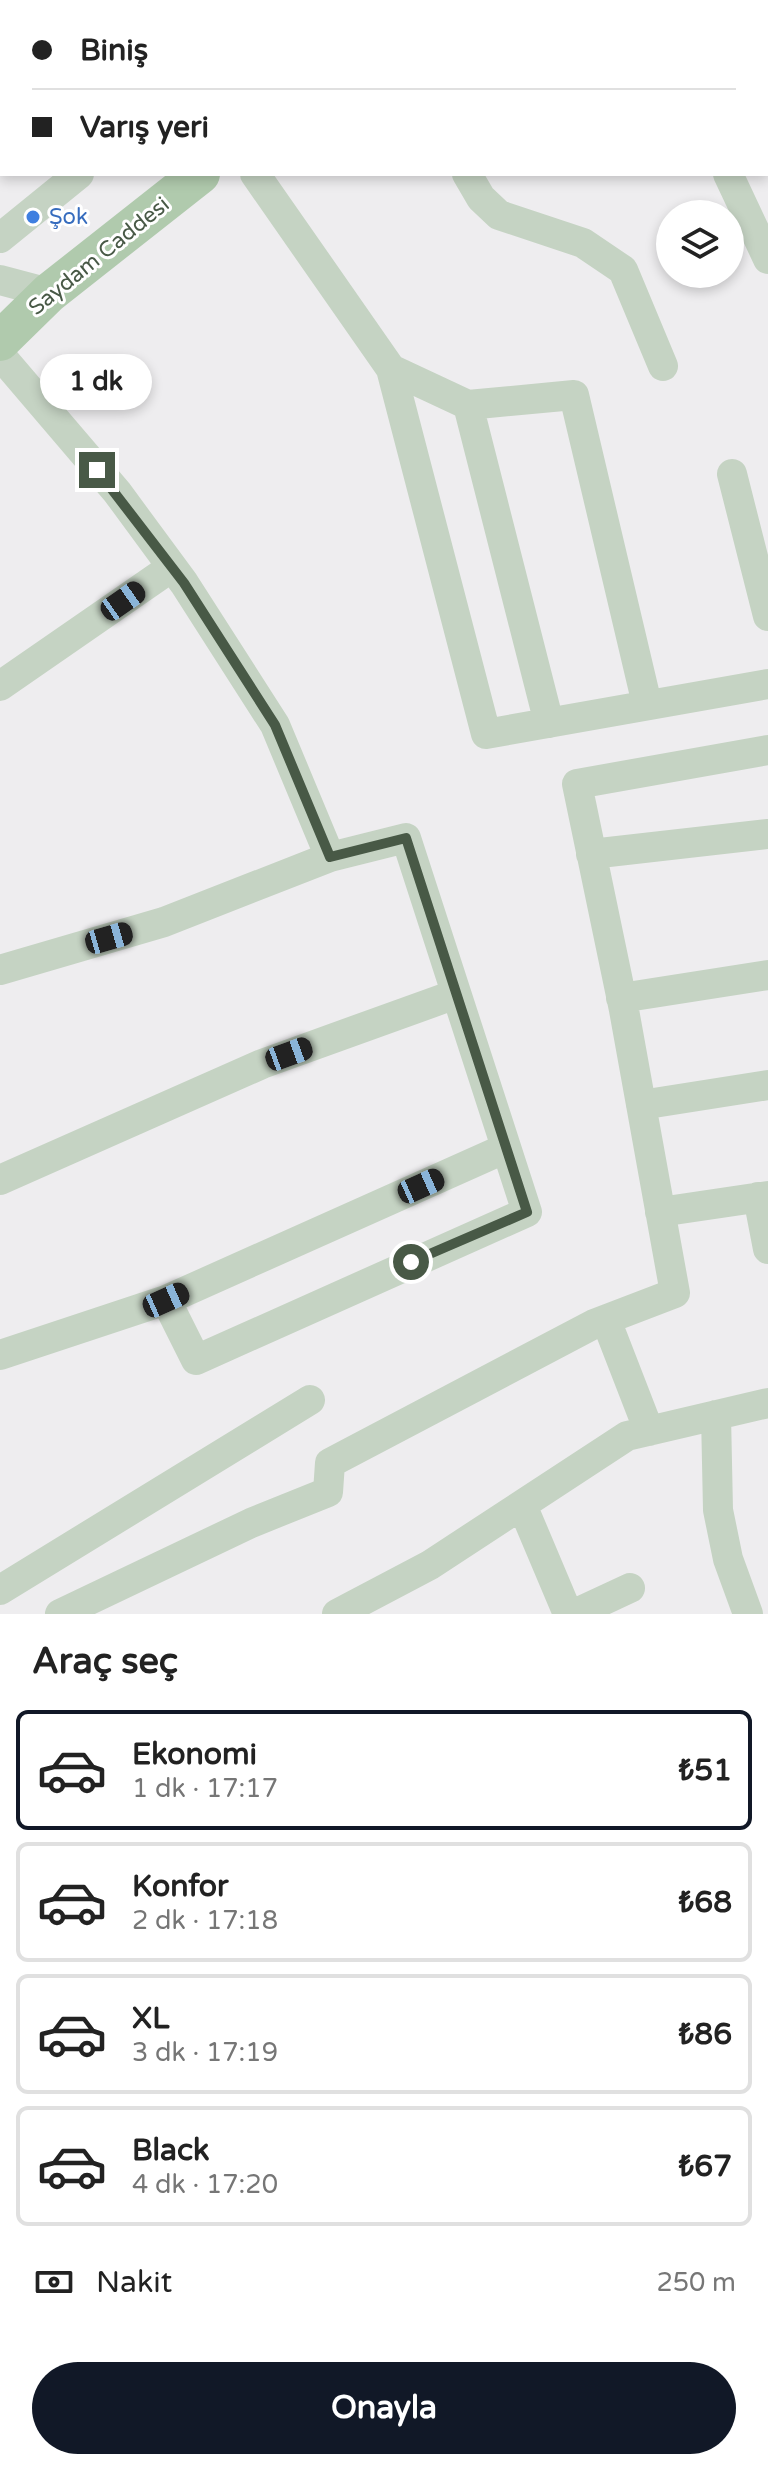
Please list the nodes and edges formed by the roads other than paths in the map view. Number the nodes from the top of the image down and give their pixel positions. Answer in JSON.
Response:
{"nodes":[{"id":1,"x":77,"y":176,"type":"edge"},
{"id":2,"x":195,"y":176,"type":"edge"},
{"id":3,"x":256,"y":176,"type":"edge"},
{"id":4,"x":468,"y":176,"type":"edge"},
{"id":5,"x":729,"y":176,"type":"edge"},
{"id":6,"x":0,"y":238,"type":"edge"},
{"id":7,"x":768,"y":259,"type":"edge"},
{"id":8,"x":0,"y":280,"type":"edge"},
{"id":9,"x":49,"y":293,"type":"junction"},
{"id":10,"x":0,"y":341,"type":"edge"},
{"id":11,"x":0,"y":355,"type":"edge"},
{"id":12,"x":663,"y":366,"type":"dead end"},
{"id":13,"x":391,"y":369,"type":"junction"},
{"id":14,"x":468,"y":405,"type":"junction"},
{"id":15,"x":732,"y":474,"type":"dead end"},
{"id":16,"x":172,"y":567,"type":"junction"},
{"id":17,"x":768,"y":616,"type":"edge"},
{"id":18,"x":768,"y":684,"type":"edge"},
{"id":19,"x":0,"y":686,"type":"edge"},
{"id":20,"x":647,"y":704,"type":"junction"},
{"id":21,"x":549,"y":723,"type":"junction"},
{"id":22,"x":768,"y":750,"type":"edge"},
{"id":23,"x":768,"y":834,"type":"edge"},
{"id":24,"x":591,"y":854,"type":"junction"},
{"id":25,"x":330,"y":857,"type":"junction"},
{"id":26,"x":0,"y":970,"type":"edge"},
{"id":27,"x":768,"y":975,"type":"edge"},
{"id":28,"x":456,"y":994,"type":"junction"},
{"id":29,"x":621,"y":998,"type":"junction"},
{"id":30,"x":768,"y":1085,"type":"edge"},
{"id":31,"x":641,"y":1105,"type":"junction"},
{"id":32,"x":506,"y":1148,"type":"junction"},
{"id":33,"x":0,"y":1180,"type":"edge"},
{"id":34,"x":763,"y":1196,"type":"edge"},
{"id":35,"x":660,"y":1212,"type":"junction"},
{"id":36,"x":768,"y":1249,"type":"edge"},
{"id":37,"x":166,"y":1300,"type":"junction"},
{"id":38,"x":606,"y":1320,"type":"junction"},
{"id":39,"x":0,"y":1355,"type":"edge"},
{"id":40,"x":310,"y":1400,"type":"dead end"},
{"id":41,"x":768,"y":1403,"type":"edge"},
{"id":42,"x":716,"y":1415,"type":"junction"},
{"id":43,"x":649,"y":1431,"type":"junction"},
{"id":44,"x":522,"y":1505,"type":"junction"},
{"id":45,"x":630,"y":1588,"type":"dead end"},
{"id":46,"x":0,"y":1590,"type":"edge"},
{"id":47,"x":60,"y":1614,"type":"edge"},
{"id":48,"x":337,"y":1614,"type":"edge"},
{"id":49,"x":571,"y":1614,"type":"edge"},
{"id":50,"x":748,"y":1614,"type":"edge"}],
"edges":[{"from":1,"to":6,"type":"street"},
{"from":2,"to":9,"type":"main road","name":"Saydam Caddesi"},
{"from":3,"to":13,"type":"street"},
{"from":4,"to":12,"type":"street"},
{"from":5,"to":7,"type":"street"},
{"from":8,"to":9,"type":"street"},
{"from":9,"to":10,"type":"main road","name":"Saydam Caddesi"},
{"from":11,"to":16,"type":"street"},
{"from":13,"to":14,"type":"street"},
{"from":13,"to":21,"type":"street"},
{"from":14,"to":20,"type":"street"},
{"from":14,"to":21,"type":"street"},
{"from":15,"to":17,"type":"street"},
{"from":16,"to":19,"type":"street"},
{"from":16,"to":25,"type":"street"},
{"from":18,"to":20,"type":"street"},
{"from":20,"to":21,"type":"street"},
{"from":22,"to":24,"type":"street"},
{"from":23,"to":24,"type":"street"},
{"from":24,"to":29,"type":"street"},
{"from":25,"to":26,"type":"street"},
{"from":25,"to":28,"type":"street"},
{"from":27,"to":29,"type":"street"},
{"from":28,"to":32,"type":"street"},
{"from":28,"to":33,"type":"street"},
{"from":29,"to":31,"type":"street"},
{"from":30,"to":31,"type":"street"},
{"from":31,"to":35,"type":"street"},
{"from":32,"to":37,"type":"street"},
{"from":32,"to":37,"type":"street"},
{"from":34,"to":35,"type":"street"},
{"from":34,"to":36,"type":"street"},
{"from":35,"to":38,"type":"street"},
{"from":37,"to":39,"type":"street"},
{"from":38,"to":43,"type":"street"},
{"from":38,"to":47,"type":"street"},
{"from":40,"to":46,"type":"street"},
{"from":41,"to":42,"type":"street"},
{"from":42,"to":43,"type":"street"},
{"from":42,"to":50,"type":"street"},
{"from":43,"to":44,"type":"street"},
{"from":44,"to":48,"type":"street"},
{"from":44,"to":49,"type":"street"},
{"from":45,"to":49,"type":"street"}]}
